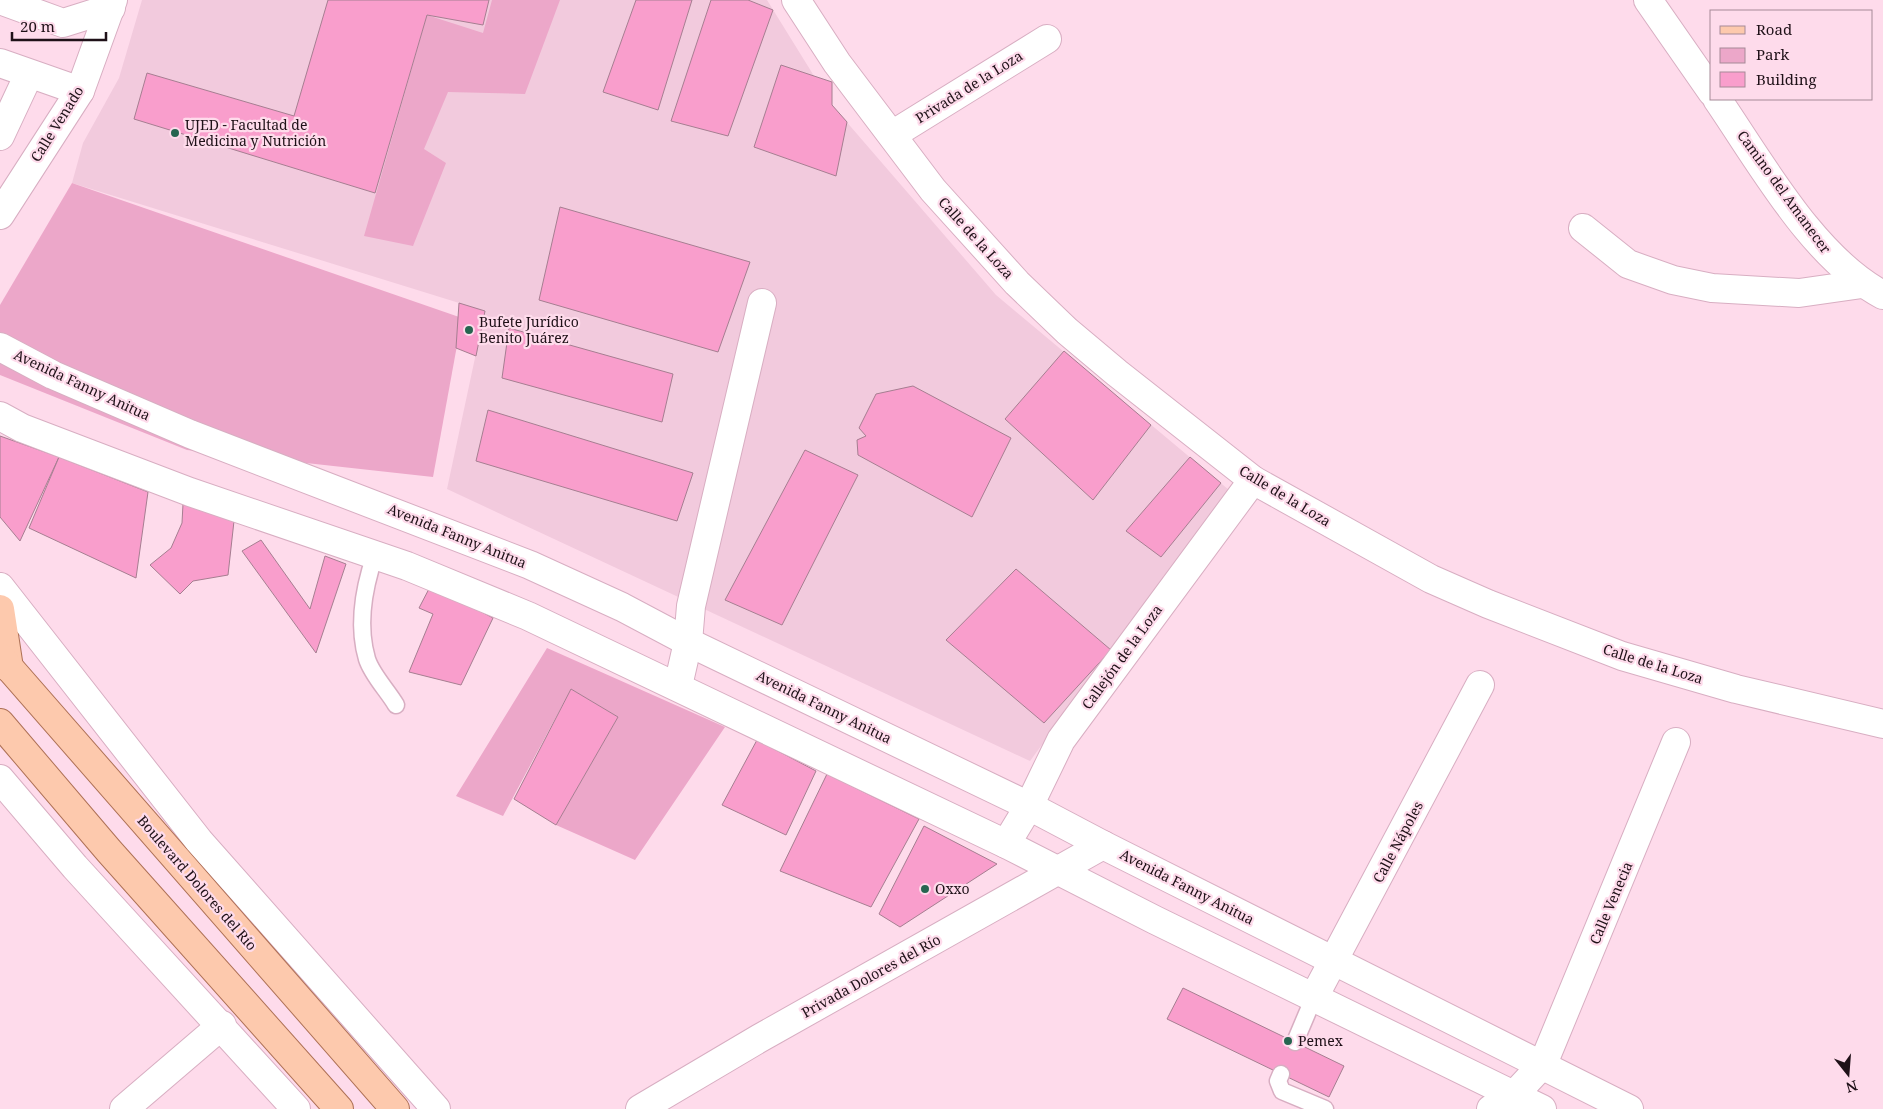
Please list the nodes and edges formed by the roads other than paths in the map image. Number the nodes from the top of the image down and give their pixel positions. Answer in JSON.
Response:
{"nodes":[{"id":1,"x":0,"y":0,"type":"edge"},
{"id":2,"x":796,"y":0,"type":"edge"},
{"id":3,"x":1648,"y":0,"type":"edge"},
{"id":4,"x":112,"y":4,"type":"edge"},
{"id":5,"x":1046,"y":39,"type":"dead end"},
{"id":6,"x":0,"y":64,"type":"edge"},
{"id":7,"x":29,"y":74,"type":"junction"},
{"id":8,"x":1710,"y":89,"type":"edge"},
{"id":9,"x":80,"y":91,"type":"junction"},
{"id":10,"x":1718,"y":100,"type":"edge"},
{"id":11,"x":892,"y":135,"type":"junction"},
{"id":12,"x":0,"y":136,"type":"edge"},
{"id":13,"x":0,"y":215,"type":"edge"},
{"id":14,"x":1583,"y":228,"type":"dead end"},
{"id":15,"x":1873,"y":289,"type":"edge"},
{"id":16,"x":762,"y":303,"type":"dead end"},
{"id":17,"x":0,"y":347,"type":"edge"},
{"id":18,"x":0,"y":416,"type":"edge"},
{"id":19,"x":1253,"y":480,"type":"junction"},
{"id":20,"x":375,"y":555,"type":"junction"},
{"id":21,"x":0,"y":588,"type":"edge"},
{"id":22,"x":0,"y":609,"type":"edge"},
{"id":23,"x":688,"y":642,"type":"junction"},
{"id":24,"x":4,"y":662,"type":"edge"},
{"id":25,"x":1480,"y":685,"type":"dead end"},
{"id":26,"x":678,"y":686,"type":"junction"},
{"id":27,"x":396,"y":706,"type":"dead end"},
{"id":28,"x":0,"y":723,"type":"edge"},
{"id":29,"x":1883,"y":724,"type":"edge"},
{"id":30,"x":1676,"y":742,"type":"dead end"},
{"id":31,"x":0,"y":779,"type":"edge"},
{"id":32,"x":1029,"y":806,"type":"junction"},
{"id":33,"x":1006,"y":844,"type":"junction"},
{"id":34,"x":1103,"y":846,"type":"junction"},
{"id":35,"x":1059,"y":871,"type":"junction"},
{"id":36,"x":1334,"y":961,"type":"junction"},
{"id":37,"x":1314,"y":998,"type":"junction"},
{"id":38,"x":222,"y":1026,"type":"junction"},
{"id":39,"x":1295,"y":1042,"type":"dead end"},
{"id":40,"x":1543,"y":1064,"type":"junction"},
{"id":41,"x":1281,"y":1074,"type":"dead end"},
{"id":42,"x":1524,"y":1106,"type":"edge"},
{"id":43,"x":124,"y":1109,"type":"edge"},
{"id":44,"x":296,"y":1109,"type":"edge"},
{"id":45,"x":339,"y":1109,"type":"edge"},
{"id":46,"x":396,"y":1109,"type":"edge"},
{"id":47,"x":436,"y":1109,"type":"edge"},
{"id":48,"x":640,"y":1109,"type":"edge"},
{"id":49,"x":1325,"y":1109,"type":"edge"},
{"id":50,"x":1629,"y":1109,"type":"edge"}],
"edges":[{"from":1,"to":4,"type":"street"},
{"from":2,"to":11,"type":"street","name":"Calle de la Loza"},
{"from":3,"to":8,"type":"street"},
{"from":4,"to":9,"type":"street","name":"Calle Venado"},
{"from":5,"to":11,"type":"street","name":"Privada de la Loza"},
{"from":6,"to":7,"type":"street"},
{"from":7,"to":9,"type":"street"},
{"from":7,"to":12,"type":"street"},
{"from":9,"to":13,"type":"street","name":"Calle Venado"},
{"from":10,"to":15,"type":"street","name":"Camino del Amanecer"},
{"from":11,"to":19,"type":"street","name":"Calle de la Loza"},
{"from":14,"to":15,"type":"street"},
{"from":16,"to":23,"type":"street"},
{"from":17,"to":23,"type":"street","name":"Avenida Fanny Anitua"},
{"from":18,"to":20,"type":"street"},
{"from":19,"to":29,"type":"street","name":"Calle de la Loza"},
{"from":19,"to":32,"type":"street","name":"Callejón de la Loza"},
{"from":20,"to":26,"type":"street"},
{"from":20,"to":27,"type":"lane"},
{"from":21,"to":47,"type":"street"},
{"from":22,"to":24,"type":"main road"},
{"from":23,"to":26,"type":"street"},
{"from":23,"to":32,"type":"street","name":"Avenida Fanny Anitua"},
{"from":24,"to":46,"type":"main road","name":"Boulevard Dolores del Río"},
{"from":25,"to":36,"type":"street","name":"Calle Nápoles"},
{"from":26,"to":33,"type":"street"},
{"from":28,"to":45,"type":"main road"},
{"from":30,"to":40,"type":"street","name":"Calle Venecia"},
{"from":31,"to":38,"type":"street"},
{"from":32,"to":33,"type":"street","name":"Callejón de la Loza"},
{"from":32,"to":34,"type":"street","name":"Avenida Fanny Anitua"},
{"from":33,"to":35,"type":"street"},
{"from":34,"to":35,"type":"street","name":"Privada Dolores del Río"},
{"from":34,"to":36,"type":"street","name":"Avenida Fanny Anitua"},
{"from":35,"to":37,"type":"street"},
{"from":35,"to":48,"type":"street","name":"Privada Dolores del Río"},
{"from":36,"to":37,"type":"street","name":"Calle Nápoles"},
{"from":36,"to":40,"type":"street","name":"Avenida Fanny Anitua"},
{"from":37,"to":39,"type":"lane"},
{"from":37,"to":42,"type":"street"},
{"from":38,"to":43,"type":"street"},
{"from":38,"to":44,"type":"street"},
{"from":40,"to":42,"type":"street"},
{"from":40,"to":50,"type":"street","name":"Avenida Fanny Anitua"},
{"from":41,"to":49,"type":"lane"}]}
